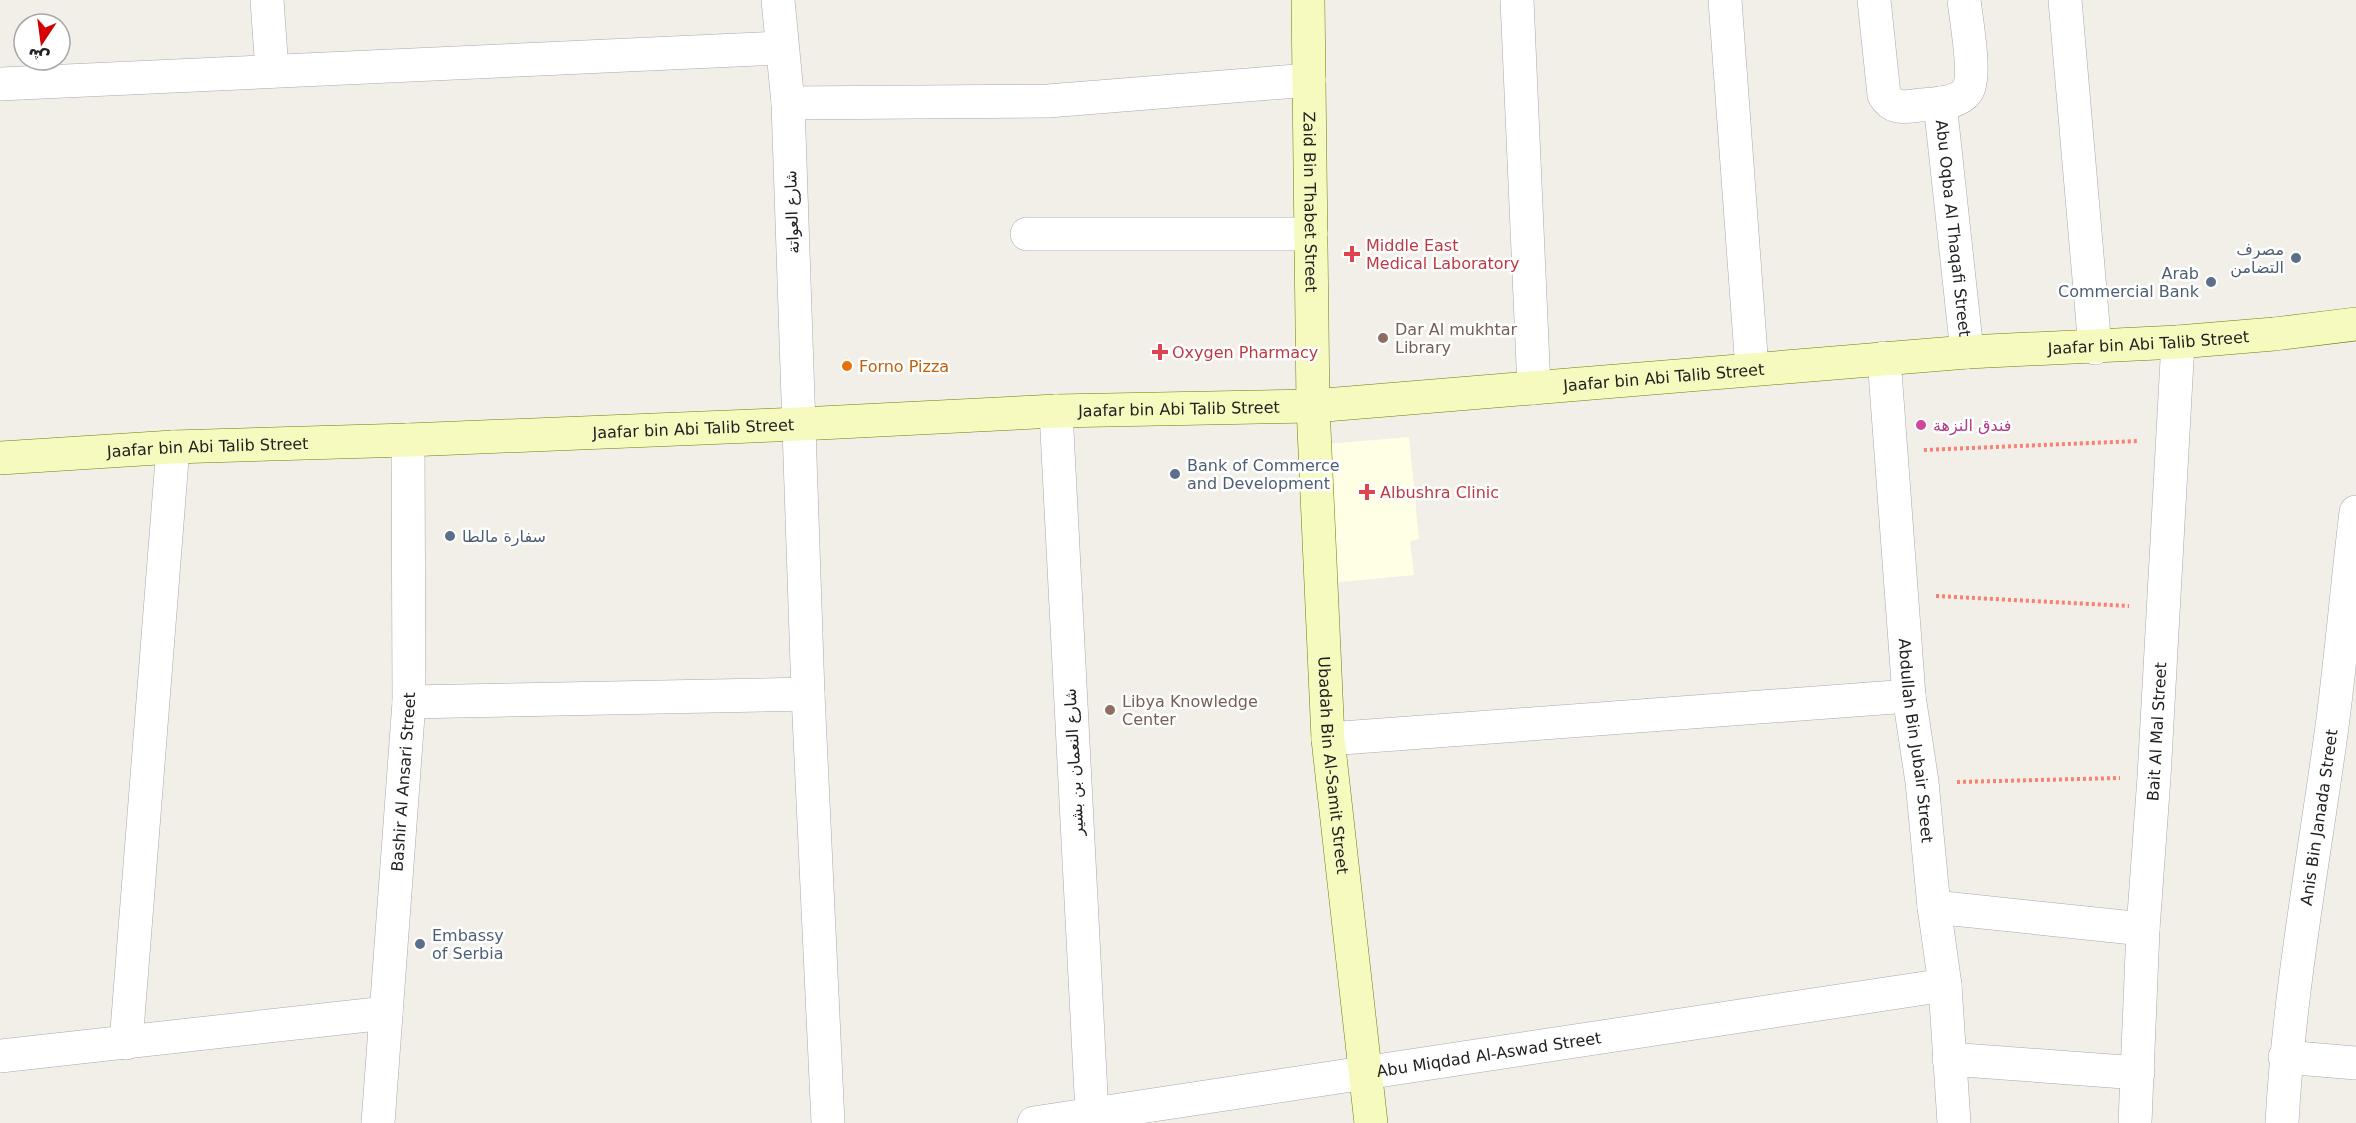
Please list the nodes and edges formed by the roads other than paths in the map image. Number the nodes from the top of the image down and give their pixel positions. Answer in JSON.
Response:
{"nodes":[{"id":1,"x":267,"y":0,"type":"edge"},
{"id":2,"x":778,"y":0,"type":"edge"},
{"id":3,"x":1308,"y":0,"type":"edge"},
{"id":4,"x":1517,"y":0,"type":"edge"},
{"id":5,"x":1725,"y":0,"type":"edge"},
{"id":6,"x":1874,"y":0,"type":"edge"},
{"id":7,"x":1964,"y":0,"type":"edge"},
{"id":8,"x":2065,"y":0,"type":"edge"},
{"id":9,"x":782,"y":48,"type":"junction"},
{"id":10,"x":272,"y":71,"type":"junction"},
{"id":11,"x":1309,"y":80,"type":"junction"},
{"id":12,"x":0,"y":84,"type":"edge"},
{"id":13,"x":788,"y":103,"type":"junction"},
{"id":14,"x":1940,"y":103,"type":"junction"},
{"id":15,"x":1027,"y":234,"type":"dead end"},
{"id":16,"x":1311,"y":234,"type":"junction"},
{"id":17,"x":2356,"y":324,"type":"edge"},
{"id":18,"x":2178,"y":342,"type":"junction"},
{"id":19,"x":2095,"y":348,"type":"junction"},
{"id":20,"x":1967,"y":352,"type":"junction"},
{"id":21,"x":1884,"y":358,"type":"junction"},
{"id":22,"x":1752,"y":369,"type":"junction"},
{"id":23,"x":1534,"y":388,"type":"junction"},
{"id":24,"x":1313,"y":406,"type":"junction"},
{"id":25,"x":1056,"y":411,"type":"junction"},
{"id":26,"x":800,"y":424,"type":"junction"},
{"id":27,"x":408,"y":440,"type":"junction"},
{"id":28,"x":172,"y":447,"type":"junction"},
{"id":29,"x":0,"y":458,"type":"edge"},
{"id":30,"x":2356,"y":512,"type":"edge"},
{"id":31,"x":2351,"y":599,"type":"edge"},
{"id":32,"x":808,"y":694,"type":"junction"},
{"id":33,"x":1908,"y":696,"type":"junction"},
{"id":34,"x":409,"y":702,"type":"junction"},
{"id":35,"x":1328,"y":739,"type":"junction"},
{"id":36,"x":1934,"y":907,"type":"junction"},
{"id":37,"x":2143,"y":929,"type":"junction"},
{"id":38,"x":1945,"y":985,"type":"junction"},
{"id":39,"x":386,"y":1013,"type":"junction"},
{"id":40,"x":126,"y":1043,"type":"junction"},
{"id":41,"x":0,"y":1056,"type":"edge"},
{"id":42,"x":2285,"y":1057,"type":"junction"},
{"id":43,"x":1949,"y":1059,"type":"junction"},
{"id":44,"x":2356,"y":1062,"type":"edge"},
{"id":45,"x":1365,"y":1072,"type":"junction"},
{"id":46,"x":2138,"y":1073,"type":"junction"},
{"id":47,"x":1092,"y":1114,"type":"junction"},
{"id":48,"x":378,"y":1123,"type":"edge"},
{"id":49,"x":828,"y":1123,"type":"edge"},
{"id":50,"x":1034,"y":1123,"type":"edge"},
{"id":51,"x":1371,"y":1123,"type":"edge"},
{"id":52,"x":1954,"y":1123,"type":"edge"},
{"id":53,"x":2135,"y":1123,"type":"edge"},
{"id":54,"x":2282,"y":1123,"type":"edge"}],
"edges":[{"from":1,"to":10,"type":"street"},
{"from":2,"to":9,"type":"street","name":"شارع العواتة"},
{"from":3,"to":11,"type":"street","name":"Zaid Bin Thabet Street"},
{"from":4,"to":23,"type":"street"},
{"from":5,"to":22,"type":"street"},
{"from":6,"to":14,"type":"street"},
{"from":7,"to":14,"type":"street"},
{"from":8,"to":19,"type":"street"},
{"from":9,"to":10,"type":"street"},
{"from":9,"to":13,"type":"street","name":"شارع العواتة"},
{"from":10,"to":12,"type":"street"},
{"from":11,"to":13,"type":"street"},
{"from":11,"to":16,"type":"street","name":"Zaid Bin Thabet Street"},
{"from":13,"to":26,"type":"street","name":"شارع العواتة"},
{"from":14,"to":20,"type":"street","name":"Abu Oqba Al Thaqafi Street"},
{"from":15,"to":16,"type":"street"},
{"from":16,"to":24,"type":"street","name":"Zaid Bin Thabet Street"},
{"from":17,"to":18,"type":"street","name":"Jaafar bin Abi Talib Street"},
{"from":18,"to":19,"type":"street","name":"Jaafar bin Abi Talib Street"},
{"from":18,"to":37,"type":"street","name":"Bait Al Mal Street"},
{"from":19,"to":20,"type":"street","name":"Jaafar bin Abi Talib Street"},
{"from":20,"to":21,"type":"street","name":"Jaafar bin Abi Talib Street"},
{"from":21,"to":22,"type":"street","name":"Jaafar bin Abi Talib Street"},
{"from":21,"to":33,"type":"street","name":"Abdullah Bin Jubair Street"},
{"from":22,"to":23,"type":"street","name":"Jaafar bin Abi Talib Street"},
{"from":23,"to":24,"type":"street","name":"Jaafar bin Abi Talib Street"},
{"from":24,"to":25,"type":"street","name":"Jaafar bin Abi Talib Street"},
{"from":24,"to":35,"type":"street","name":"Ubadah Bin Al-Samit Street"},
{"from":25,"to":26,"type":"street","name":"Jaafar bin Abi Talib Street"},
{"from":25,"to":47,"type":"street","name":"شارع النعمان بن بشير"},
{"from":26,"to":27,"type":"street","name":"Jaafar bin Abi Talib Street"},
{"from":26,"to":32,"type":"street","name":"شارع العواتة"},
{"from":27,"to":28,"type":"street","name":"Jaafar bin Abi Talib Street"},
{"from":27,"to":34,"type":"street","name":"Bashir Al Ansari Street"},
{"from":28,"to":29,"type":"street","name":"Jaafar bin Abi Talib Street"},
{"from":28,"to":40,"type":"street"},
{"from":30,"to":31,"type":"street","name":"Anis Bin Janada Street"},
{"from":31,"to":42,"type":"street","name":"Anis Bin Janada Street"},
{"from":32,"to":34,"type":"street"},
{"from":32,"to":49,"type":"street","name":"شارع العواتة"},
{"from":33,"to":35,"type":"street"},
{"from":33,"to":36,"type":"street","name":"Abdullah Bin Jubair Street"},
{"from":34,"to":39,"type":"street","name":"Bashir Al Ansari Street"},
{"from":35,"to":45,"type":"street","name":"Ubadah Bin Al-Samit Street"},
{"from":36,"to":37,"type":"street"},
{"from":36,"to":38,"type":"street","name":"Abdullah Bin Jubair Street"},
{"from":37,"to":46,"type":"street","name":"Bait Al Mal Street"},
{"from":38,"to":43,"type":"street","name":"Abdullah Bin Jubair Street"},
{"from":38,"to":45,"type":"street","name":"Abu Miqdad Al-Aswad Street"},
{"from":39,"to":40,"type":"street"},
{"from":39,"to":48,"type":"street","name":"Bashir Al Ansari Street"},
{"from":40,"to":41,"type":"street"},
{"from":42,"to":44,"type":"street"},
{"from":42,"to":54,"type":"street","name":"Anis Bin Janada Street"},
{"from":43,"to":46,"type":"street"},
{"from":43,"to":52,"type":"street","name":"Abdullah Bin Jubair Street"},
{"from":45,"to":47,"type":"street","name":"Abu Miqdad Al-Aswad Street"},
{"from":45,"to":51,"type":"street","name":"Ubadah Bin Al-Samit Street"},
{"from":46,"to":53,"type":"street","name":"Bait Al Mal Street"},
{"from":47,"to":50,"type":"street","name":"Abu Miqdad Al-Aswad Street"}]}
